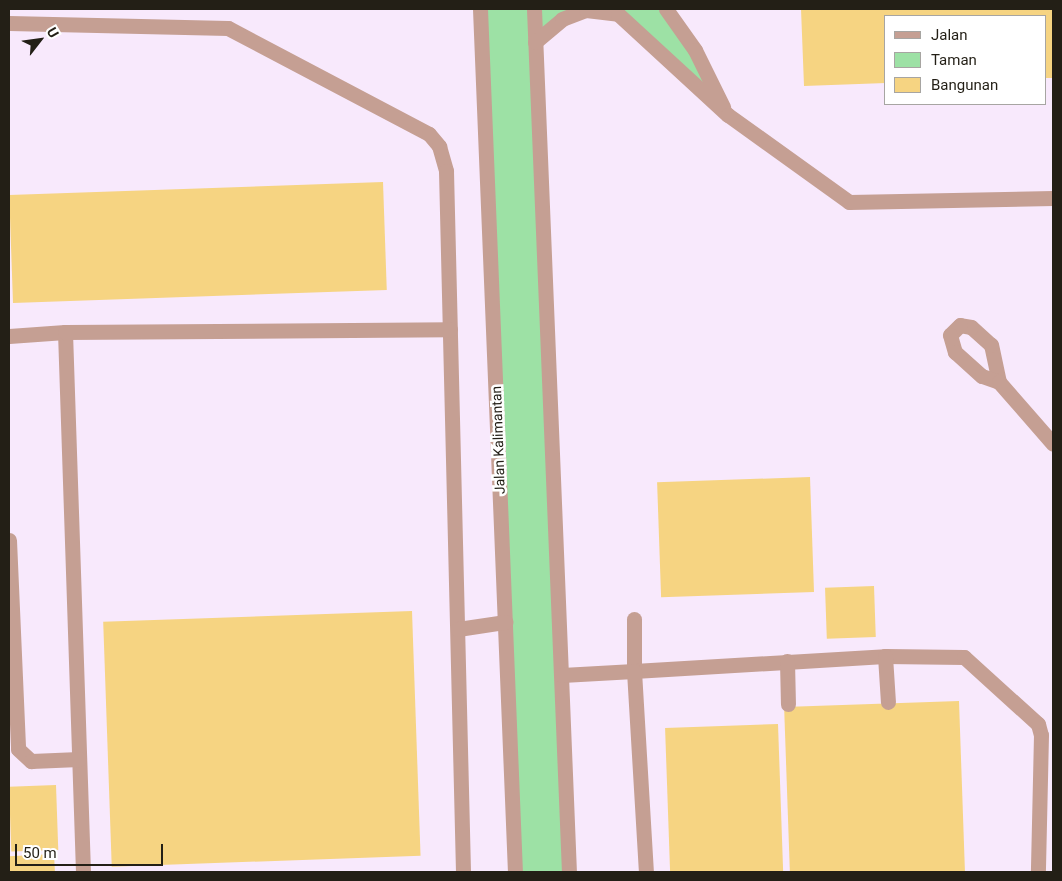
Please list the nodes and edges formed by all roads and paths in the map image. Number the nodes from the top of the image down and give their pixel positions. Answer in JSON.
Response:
{"nodes":[{"id":1,"x":480,"y":9,"type":"edge"},
{"id":2,"x":534,"y":9,"type":"edge"},
{"id":3,"x":666,"y":9,"type":"edge"},
{"id":4,"x":9,"y":23,"type":"edge"},
{"id":5,"x":535,"y":42,"type":"junction"},
{"id":6,"x":728,"y":115,"type":"junction"},
{"id":7,"x":1053,"y":198,"type":"edge"},
{"id":8,"x":450,"y":329,"type":"junction"},
{"id":9,"x":65,"y":332,"type":"junction"},
{"id":10,"x":9,"y":336,"type":"edge"},
{"id":11,"x":1000,"y":382,"type":"dead end"},
{"id":12,"x":1053,"y":444,"type":"edge"},
{"id":13,"x":9,"y":540,"type":"edge"},
{"id":14,"x":634,"y":619,"type":"dead end"},
{"id":15,"x":505,"y":622,"type":"junction"},
{"id":16,"x":458,"y":629,"type":"junction"},
{"id":17,"x":885,"y":656,"type":"junction"},
{"id":18,"x":787,"y":660,"type":"junction"},
{"id":19,"x":634,"y":671,"type":"junction"},
{"id":20,"x":562,"y":675,"type":"junction"},
{"id":21,"x":888,"y":702,"type":"dead end"},
{"id":22,"x":788,"y":704,"type":"dead end"},
{"id":23,"x":79,"y":759,"type":"junction"},
{"id":24,"x":83,"y":872,"type":"edge"},
{"id":25,"x":464,"y":872,"type":"edge"},
{"id":26,"x":515,"y":872,"type":"edge"},
{"id":27,"x":569,"y":872,"type":"edge"},
{"id":28,"x":646,"y":872,"type":"edge"},
{"id":29,"x":1038,"y":872,"type":"edge"}],
"edges":[{"from":1,"to":15,"type":"street","name":"Jalan Kalimantan"},
{"from":2,"to":5,"type":"street"},
{"from":3,"to":6,"type":"street"},
{"from":4,"to":8,"type":"street"},
{"from":5,"to":6,"type":"street"},
{"from":5,"to":20,"type":"street"},
{"from":6,"to":7,"type":"street"},
{"from":8,"to":9,"type":"street"},
{"from":8,"to":16,"type":"street"},
{"from":9,"to":10,"type":"street"},
{"from":9,"to":23,"type":"street"},
{"from":11,"to":12,"type":"street"},
{"from":13,"to":23,"type":"street"},
{"from":14,"to":19,"type":"street"},
{"from":15,"to":16,"type":"street"},
{"from":15,"to":26,"type":"street","name":"Jalan Kalimantan"},
{"from":16,"to":25,"type":"street"},
{"from":17,"to":18,"type":"street"},
{"from":17,"to":21,"type":"street"},
{"from":17,"to":29,"type":"street"},
{"from":18,"to":19,"type":"street"},
{"from":18,"to":22,"type":"street"},
{"from":19,"to":20,"type":"street"},
{"from":19,"to":28,"type":"street"},
{"from":20,"to":27,"type":"street"},
{"from":23,"to":24,"type":"street"}]}
